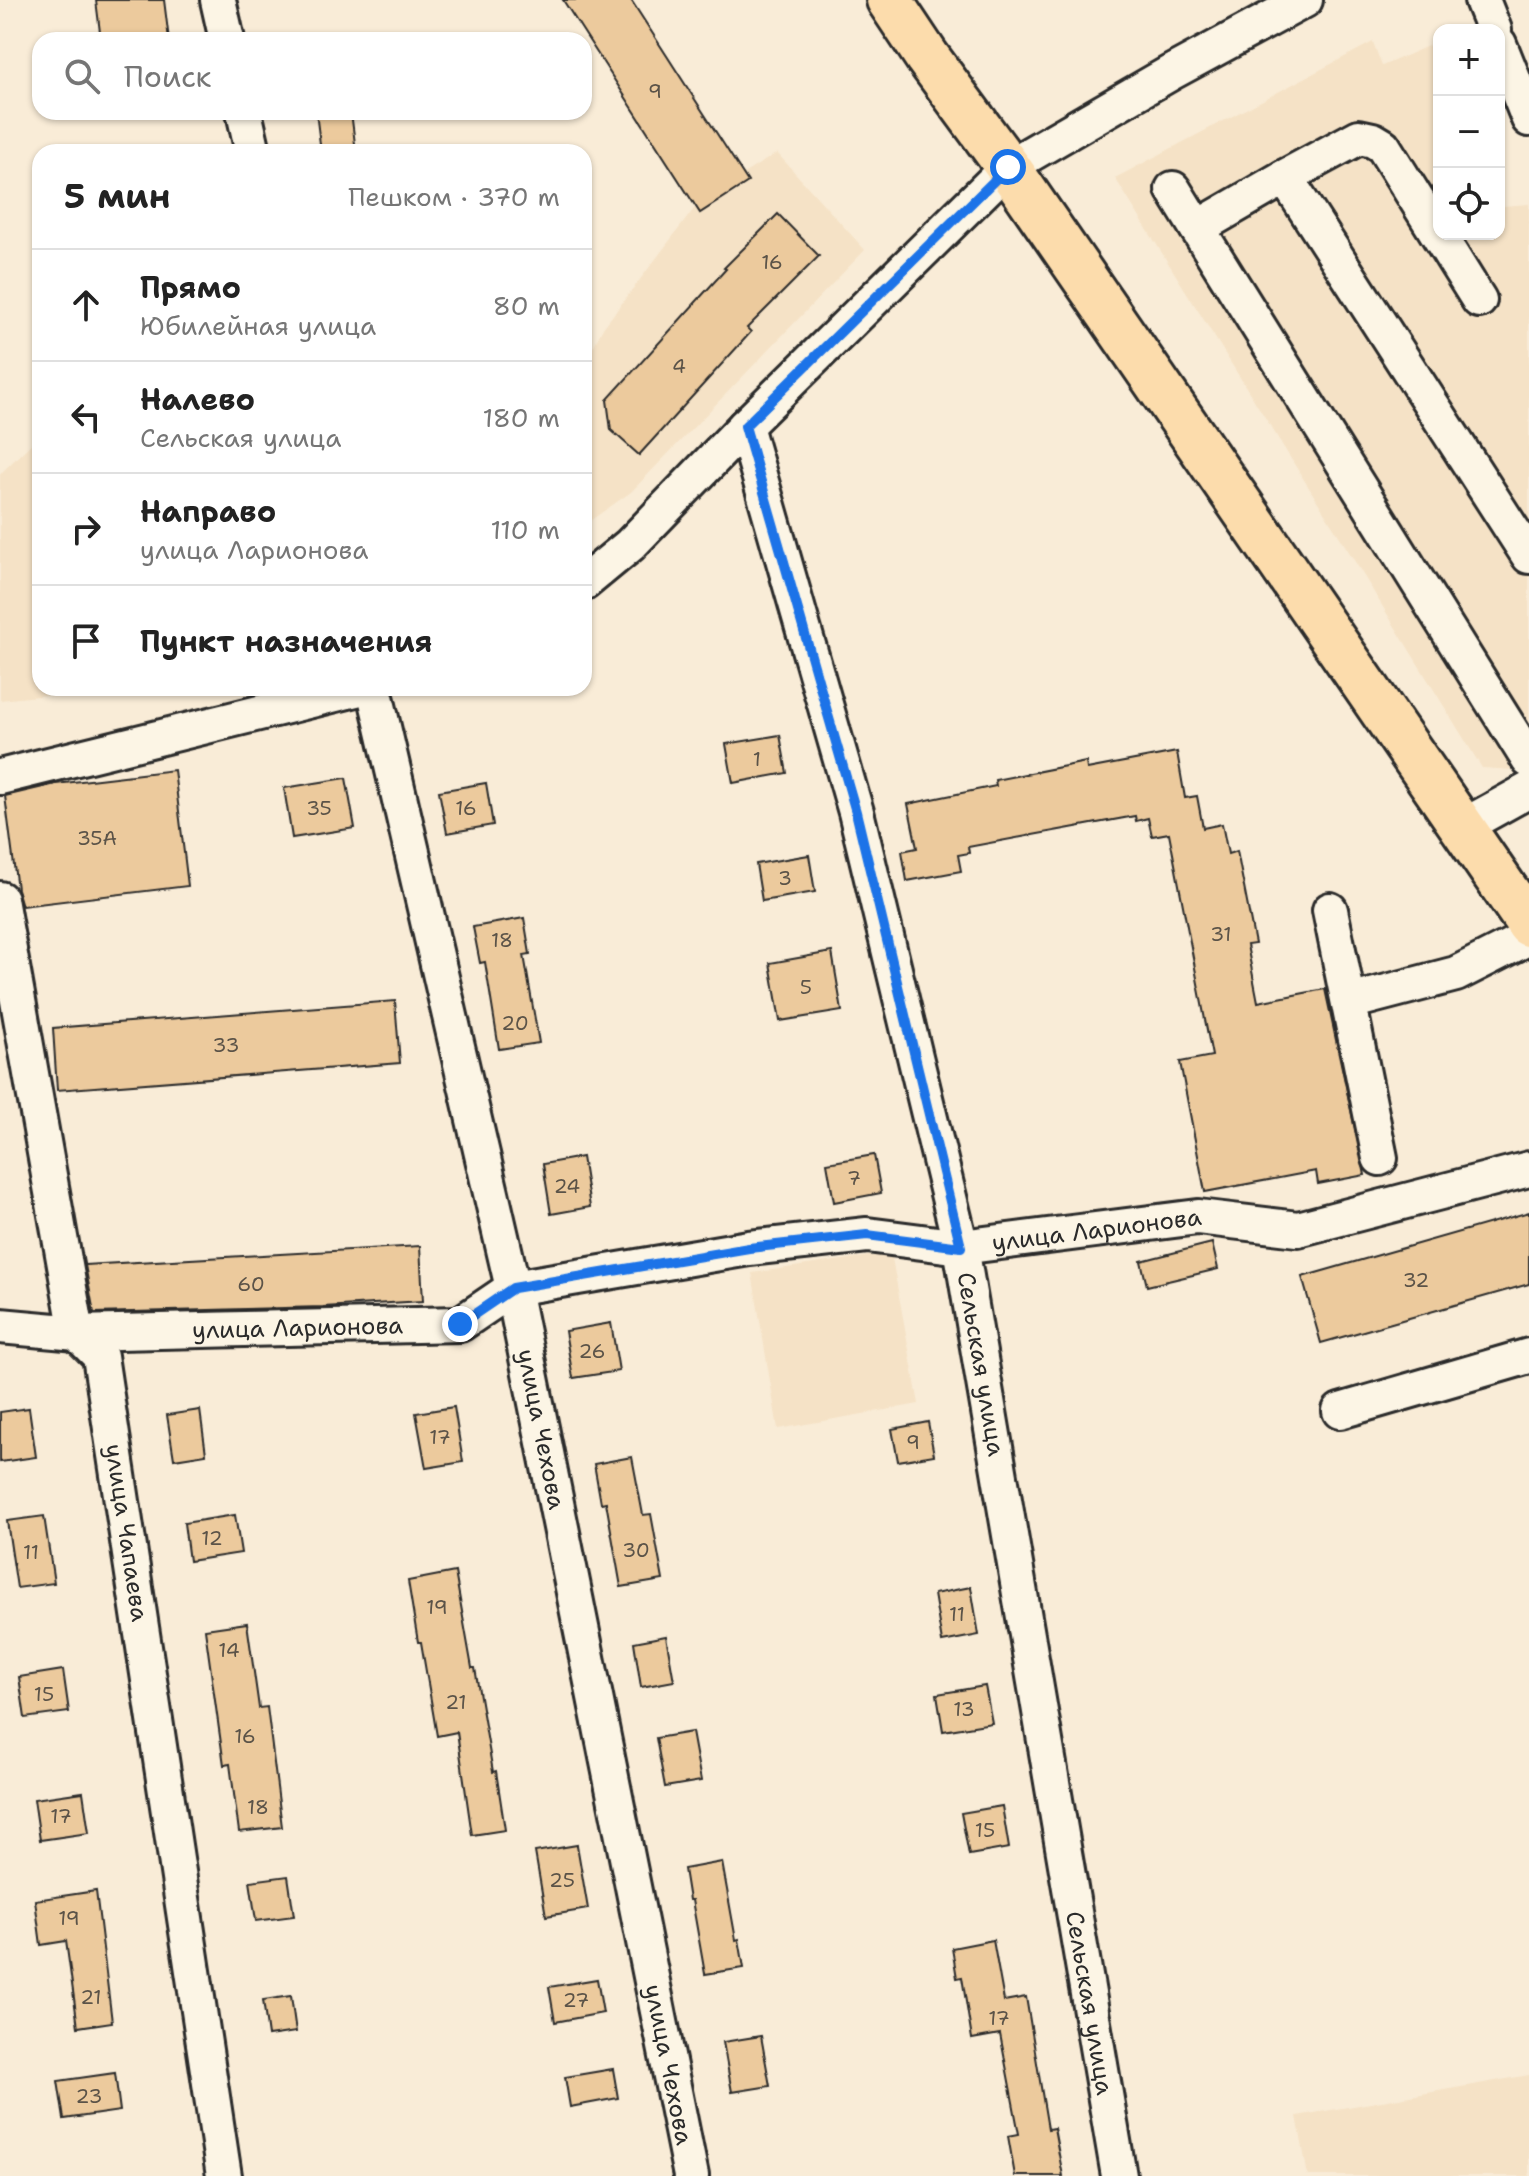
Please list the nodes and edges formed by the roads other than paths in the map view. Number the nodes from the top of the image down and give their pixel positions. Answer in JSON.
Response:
{"nodes":[{"id":1,"x":218,"y":0,"type":"edge"},
{"id":2,"x":889,"y":0,"type":"edge"},
{"id":3,"x":1305,"y":0,"type":"edge"},
{"id":4,"x":1482,"y":0,"type":"edge"},
{"id":5,"x":1492,"y":24,"type":"edge"},
{"id":6,"x":225,"y":32,"type":"edge"},
{"id":7,"x":1505,"y":59,"type":"edge"},
{"id":8,"x":1529,"y":119,"type":"edge"},
{"id":9,"x":246,"y":120,"type":"edge"},
{"id":10,"x":251,"y":144,"type":"edge"},
{"id":11,"x":1008,"y":167,"type":"junction"},
{"id":12,"x":1285,"y":177,"type":"junction"},
{"id":13,"x":1173,"y":189,"type":"dead end"},
{"id":14,"x":1197,"y":228,"type":"junction"},
{"id":15,"x":1479,"y":300,"type":"dead end"},
{"id":16,"x":745,"y":426,"type":"junction"},
{"id":17,"x":1529,"y":556,"type":"edge"},
{"id":18,"x":592,"y":576,"type":"edge"},
{"id":19,"x":328,"y":696,"type":"edge"},
{"id":20,"x":376,"y":696,"type":"edge"},
{"id":21,"x":1529,"y":760,"type":"edge"},
{"id":22,"x":0,"y":777,"type":"edge"},
{"id":23,"x":1529,"y":790,"type":"edge"},
{"id":24,"x":1462,"y":827,"type":"junction"},
{"id":25,"x":0,"y":899,"type":"edge"},
{"id":26,"x":1330,"y":910,"type":"dead end"},
{"id":27,"x":1529,"y":924,"type":"edge"},
{"id":28,"x":1529,"y":937,"type":"edge"},
{"id":29,"x":1349,"y":1002,"type":"junction"},
{"id":30,"x":1380,"y":1158,"type":"dead end"},
{"id":31,"x":1529,"y":1169,"type":"edge"},
{"id":32,"x":961,"y":1247,"type":"junction"},
{"id":33,"x":513,"y":1288,"type":"junction"},
{"id":34,"x":0,"y":1326,"type":"edge"},
{"id":35,"x":77,"y":1333,"type":"junction"},
{"id":36,"x":1529,"y":1356,"type":"edge"},
{"id":37,"x":1340,"y":1411,"type":"dead end"},
{"id":38,"x":224,"y":2176,"type":"edge"},
{"id":39,"x":691,"y":2176,"type":"edge"},
{"id":40,"x":1119,"y":2176,"type":"edge"}],
"edges":[{"from":1,"to":6,"type":"street"},
{"from":2,"to":11,"type":"main road"},
{"from":3,"to":11,"type":"street"},
{"from":4,"to":5,"type":"street"},
{"from":7,"to":8,"type":"street"},
{"from":9,"to":10,"type":"street"},
{"from":11,"to":16,"type":"street"},
{"from":11,"to":24,"type":"main road"},
{"from":12,"to":14,"type":"street"},
{"from":12,"to":15,"type":"street"},
{"from":12,"to":17,"type":"street"},
{"from":13,"to":14,"type":"street"},
{"from":14,"to":21,"type":"street"},
{"from":16,"to":18,"type":"street"},
{"from":16,"to":32,"type":"street","name":"Сельская улица"},
{"from":19,"to":22,"type":"street"},
{"from":20,"to":33,"type":"street","name":"улица Чехова"},
{"from":23,"to":24,"type":"street"},
{"from":24,"to":27,"type":"main road"},
{"from":25,"to":35,"type":"street","name":"улица Чапаева"},
{"from":26,"to":29,"type":"street"},
{"from":28,"to":29,"type":"street"},
{"from":29,"to":30,"type":"street"},
{"from":31,"to":32,"type":"street","name":"улица Ларионова"},
{"from":32,"to":33,"type":"street","name":"улица Ларионова"},
{"from":32,"to":40,"type":"street","name":"Сельская улица"},
{"from":33,"to":35,"type":"street","name":"улица Ларионова"},
{"from":33,"to":39,"type":"street","name":"улица Чехова"},
{"from":34,"to":35,"type":"street","name":"улица Ларионова"},
{"from":35,"to":38,"type":"street","name":"улица Чапаева"},
{"from":36,"to":37,"type":"street"}]}
